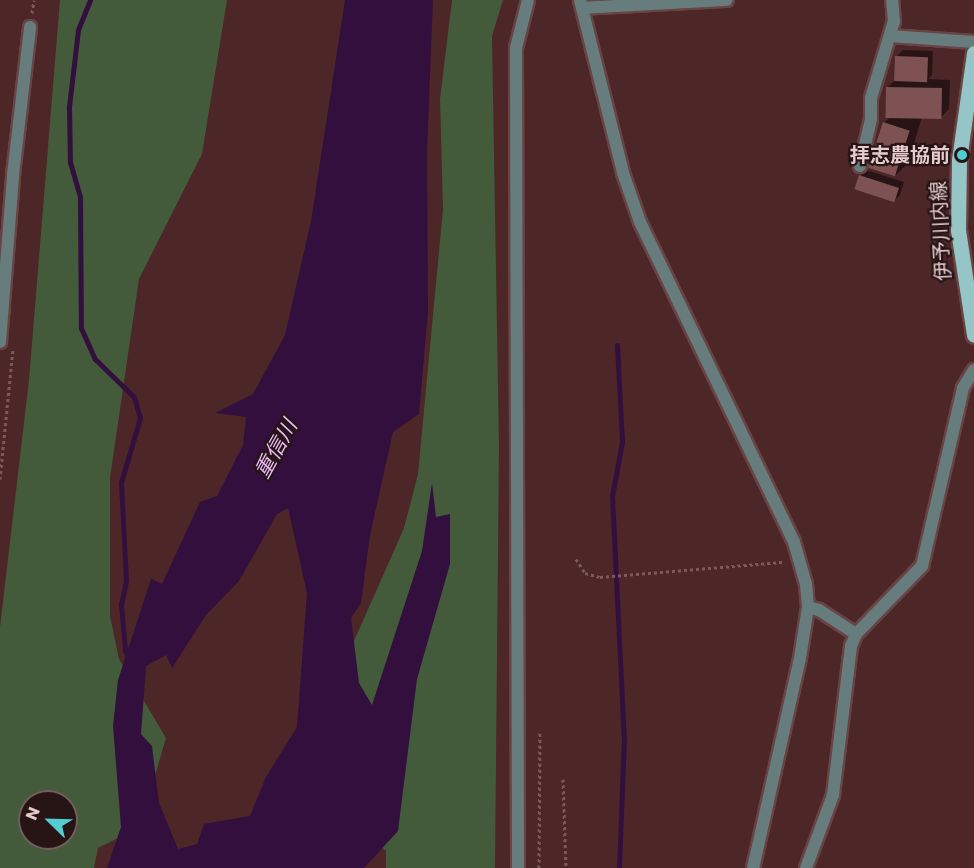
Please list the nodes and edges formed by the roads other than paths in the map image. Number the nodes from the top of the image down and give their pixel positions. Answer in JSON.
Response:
{"nodes":[{"id":1,"x":528,"y":0,"type":"edge"},
{"id":2,"x":727,"y":0,"type":"edge"},
{"id":3,"x":892,"y":0,"type":"edge"},
{"id":4,"x":581,"y":4,"type":"edge"},
{"id":5,"x":30,"y":27,"type":"dead end"},
{"id":6,"x":890,"y":36,"type":"junction"},
{"id":7,"x":974,"y":42,"type":"edge"},
{"id":8,"x":974,"y":53,"type":"edge"},
{"id":9,"x":860,"y":166,"type":"dead end"},
{"id":10,"x":974,"y":335,"type":"edge"},
{"id":11,"x":0,"y":342,"type":"edge"},
{"id":12,"x":974,"y":370,"type":"edge"},
{"id":13,"x":808,"y":607,"type":"junction"},
{"id":14,"x":856,"y":634,"type":"junction"},
{"id":15,"x":518,"y":868,"type":"edge"},
{"id":16,"x":753,"y":868,"type":"edge"},
{"id":17,"x":806,"y":868,"type":"edge"}],
"edges":[{"from":1,"to":15,"type":"street"},
{"from":2,"to":4,"type":"street"},
{"from":3,"to":6,"type":"street"},
{"from":4,"to":13,"type":"street"},
{"from":5,"to":11,"type":"street"},
{"from":6,"to":7,"type":"street"},
{"from":6,"to":9,"type":"street"},
{"from":8,"to":10,"type":"main road","name":"伊予川内線"},
{"from":12,"to":14,"type":"street"},
{"from":13,"to":14,"type":"street"},
{"from":13,"to":16,"type":"street"},
{"from":14,"to":17,"type":"street"}]}
